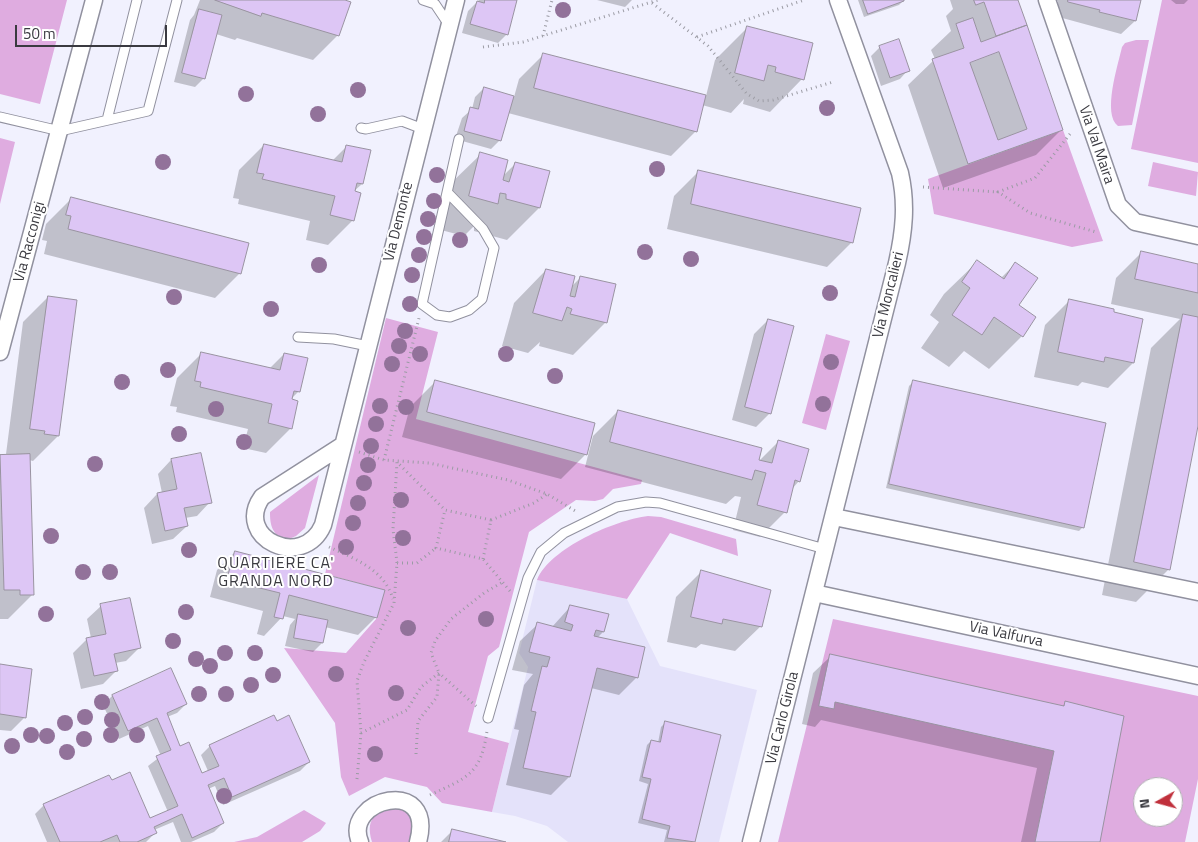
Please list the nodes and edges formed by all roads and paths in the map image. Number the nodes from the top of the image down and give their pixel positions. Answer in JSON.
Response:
{"nodes":[{"id":1,"x":94,"y":0,"type":"edge"},
{"id":2,"x":137,"y":0,"type":"edge"},
{"id":3,"x":177,"y":0,"type":"edge"},
{"id":4,"x":423,"y":0,"type":"edge"},
{"id":5,"x":456,"y":0,"type":"edge"},
{"id":6,"x":552,"y":0,"type":"edge"},
{"id":7,"x":658,"y":0,"type":"edge"},
{"id":8,"x":804,"y":0,"type":"edge"},
{"id":9,"x":838,"y":0,"type":"edge"},
{"id":10,"x":1048,"y":0,"type":"edge"},
{"id":11,"x":652,"y":3,"type":"junction"},
{"id":12,"x":450,"y":25,"type":"junction"},
{"id":13,"x":543,"y":36,"type":"junction"},
{"id":14,"x":697,"y":37,"type":"junction"},
{"id":15,"x":483,"y":47,"type":"dead end"},
{"id":16,"x":834,"y":82,"type":"dead end"},
{"id":17,"x":0,"y":117,"type":"edge"},
{"id":18,"x":107,"y":120,"type":"junction"},
{"id":19,"x":361,"y":128,"type":"dead end"},
{"id":20,"x":423,"y":129,"type":"junction"},
{"id":21,"x":60,"y":131,"type":"junction"},
{"id":22,"x":1070,"y":134,"type":"dead end"},
{"id":23,"x":459,"y":139,"type":"dead end"},
{"id":24,"x":924,"y":186,"type":"dead end"},
{"id":25,"x":998,"y":192,"type":"junction"},
{"id":26,"x":448,"y":193,"type":"junction"},
{"id":27,"x":1096,"y":232,"type":"dead end"},
{"id":28,"x":1198,"y":236,"type":"edge"},
{"id":29,"x":422,"y":304,"type":"junction"},
{"id":30,"x":298,"y":337,"type":"dead end"},
{"id":31,"x":368,"y":346,"type":"junction"},
{"id":32,"x":0,"y":352,"type":"edge"},
{"id":33,"x":343,"y":445,"type":"junction"},
{"id":34,"x":384,"y":460,"type":"junction"},
{"id":35,"x":397,"y":462,"type":"junction"},
{"id":36,"x":547,"y":494,"type":"junction"},
{"id":37,"x":445,"y":510,"type":"junction"},
{"id":38,"x":834,"y":516,"type":"junction"},
{"id":39,"x":491,"y":520,"type":"junction"},
{"id":40,"x":590,"y":520,"type":"junction"},
{"id":41,"x":312,"y":539,"type":"junction"},
{"id":42,"x":436,"y":548,"type":"junction"},
{"id":43,"x":825,"y":549,"type":"junction"},
{"id":44,"x":483,"y":559,"type":"junction"},
{"id":45,"x":397,"y":563,"type":"junction"},
{"id":46,"x":503,"y":582,"type":"junction"},
{"id":47,"x":1197,"y":589,"type":"edge"},
{"id":48,"x":814,"y":594,"type":"junction"},
{"id":49,"x":394,"y":603,"type":"junction"},
{"id":50,"x":521,"y":604,"type":"junction"},
{"id":51,"x":438,"y":673,"type":"junction"},
{"id":52,"x":1198,"y":676,"type":"edge"},
{"id":53,"x":488,"y":718,"type":"junction"},
{"id":54,"x":361,"y":733,"type":"junction"},
{"id":55,"x":416,"y":754,"type":"dead end"},
{"id":56,"x":357,"y":779,"type":"dead end"},
{"id":57,"x":430,"y":795,"type":"dead end"},
{"id":58,"x":360,"y":842,"type":"edge"},
{"id":59,"x":418,"y":842,"type":"edge"},
{"id":60,"x":751,"y":842,"type":"edge"}],
"edges":[{"from":1,"to":21,"type":"street","name":"Via Racconigi"},
{"from":2,"to":18,"type":"lane"},
{"from":3,"to":18,"type":"lane"},
{"from":4,"to":12,"type":"lane"},
{"from":5,"to":12,"type":"street","name":"Via Demonte"},
{"from":6,"to":13,"type":"path"},
{"from":7,"to":11,"type":"path"},
{"from":8,"to":14,"type":"path"},
{"from":9,"to":38,"type":"street","name":"Via Moncalieri"},
{"from":10,"to":28,"type":"street","name":"Via Val Maira"},
{"from":11,"to":13,"type":"path"},
{"from":11,"to":14,"type":"path"},
{"from":12,"to":20,"type":"street","name":"Via Demonte"},
{"from":13,"to":15,"type":"path"},
{"from":14,"to":16,"type":"path"},
{"from":17,"to":21,"type":"lane"},
{"from":18,"to":21,"type":"lane"},
{"from":19,"to":20,"type":"lane"},
{"from":20,"to":31,"type":"street","name":"Via Demonte"},
{"from":21,"to":32,"type":"street","name":"Via Racconigi"},
{"from":22,"to":25,"type":"path"},
{"from":23,"to":26,"type":"lane"},
{"from":24,"to":25,"type":"path"},
{"from":25,"to":27,"type":"path"},
{"from":26,"to":29,"type":"lane"},
{"from":26,"to":29,"type":"lane"},
{"from":29,"to":34,"type":"path"},
{"from":30,"to":31,"type":"lane"},
{"from":31,"to":33,"type":"street","name":"Via Demonte"},
{"from":33,"to":34,"type":"path"},
{"from":33,"to":41,"type":"street","name":"Via Demonte"},
{"from":33,"to":41,"type":"street"},
{"from":34,"to":35,"type":"path"},
{"from":35,"to":36,"type":"path"},
{"from":35,"to":37,"type":"path"},
{"from":35,"to":45,"type":"path"},
{"from":36,"to":39,"type":"path"},
{"from":36,"to":40,"type":"path"},
{"from":37,"to":39,"type":"path"},
{"from":37,"to":42,"type":"path"},
{"from":38,"to":43,"type":"street","name":"Via Moncalieri"},
{"from":38,"to":47,"type":"street"},
{"from":39,"to":44,"type":"path"},
{"from":40,"to":43,"type":"lane"},
{"from":40,"to":50,"type":"lane"},
{"from":41,"to":49,"type":"path"},
{"from":42,"to":44,"type":"path"},
{"from":42,"to":45,"type":"path"},
{"from":43,"to":48,"type":"street","name":"Via Moncalieri"},
{"from":44,"to":46,"type":"path"},
{"from":45,"to":49,"type":"path"},
{"from":46,"to":50,"type":"path"},
{"from":46,"to":51,"type":"path"},
{"from":48,"to":52,"type":"street","name":"Via Valfurva"},
{"from":48,"to":60,"type":"street","name":"Via Carlo Girola"},
{"from":49,"to":54,"type":"path"},
{"from":50,"to":53,"type":"lane"},
{"from":51,"to":53,"type":"path"},
{"from":51,"to":54,"type":"path"},
{"from":51,"to":55,"type":"path"},
{"from":53,"to":57,"type":"path"},
{"from":54,"to":56,"type":"path"},
{"from":58,"to":59,"type":"street"}]}
